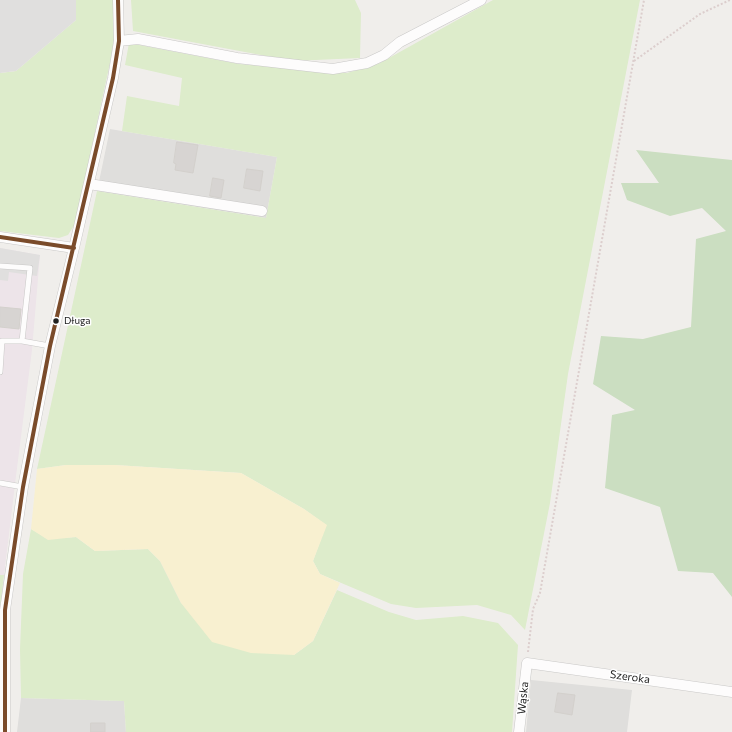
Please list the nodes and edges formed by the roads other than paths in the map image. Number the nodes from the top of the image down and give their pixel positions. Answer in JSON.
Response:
{"nodes":[{"id":1,"x":118,"y":0,"type":"edge"},
{"id":2,"x":481,"y":0,"type":"edge"},
{"id":3,"x":119,"y":41,"type":"junction"},
{"id":4,"x":89,"y":184,"type":"junction"},
{"id":5,"x":262,"y":211,"type":"dead end"},
{"id":6,"x":0,"y":237,"type":"edge"},
{"id":7,"x":74,"y":248,"type":"junction"},
{"id":8,"x":0,"y":266,"type":"edge"},
{"id":9,"x":22,"y":341,"type":"junction"},
{"id":10,"x":50,"y":346,"type":"junction"},
{"id":11,"x":0,"y":372,"type":"edge"},
{"id":12,"x":0,"y":483,"type":"edge"},
{"id":13,"x":23,"y":486,"type":"junction"},
{"id":14,"x":527,"y":663,"type":"joint"},
{"id":15,"x":732,"y":692,"type":"edge"},
{"id":16,"x":5,"y":732,"type":"edge"},
{"id":17,"x":519,"y":732,"type":"edge"}],
"edges":[{"from":1,"to":3,"type":"street"},
{"from":2,"to":3,"type":"street"},
{"from":3,"to":4,"type":"street"},
{"from":4,"to":5,"type":"street"},
{"from":4,"to":7,"type":"street"},
{"from":6,"to":7,"type":"street"},
{"from":7,"to":10,"type":"street"},
{"from":8,"to":9,"type":"lane"},
{"from":9,"to":10,"type":"lane"},
{"from":9,"to":11,"type":"lane"},
{"from":10,"to":13,"type":"street"},
{"from":12,"to":13,"type":"lane"},
{"from":13,"to":16,"type":"street"},
{"from":14,"to":15,"type":"street","name":"Szeroka"},
{"from":14,"to":17,"type":"street","name":"Wąska"}]}
